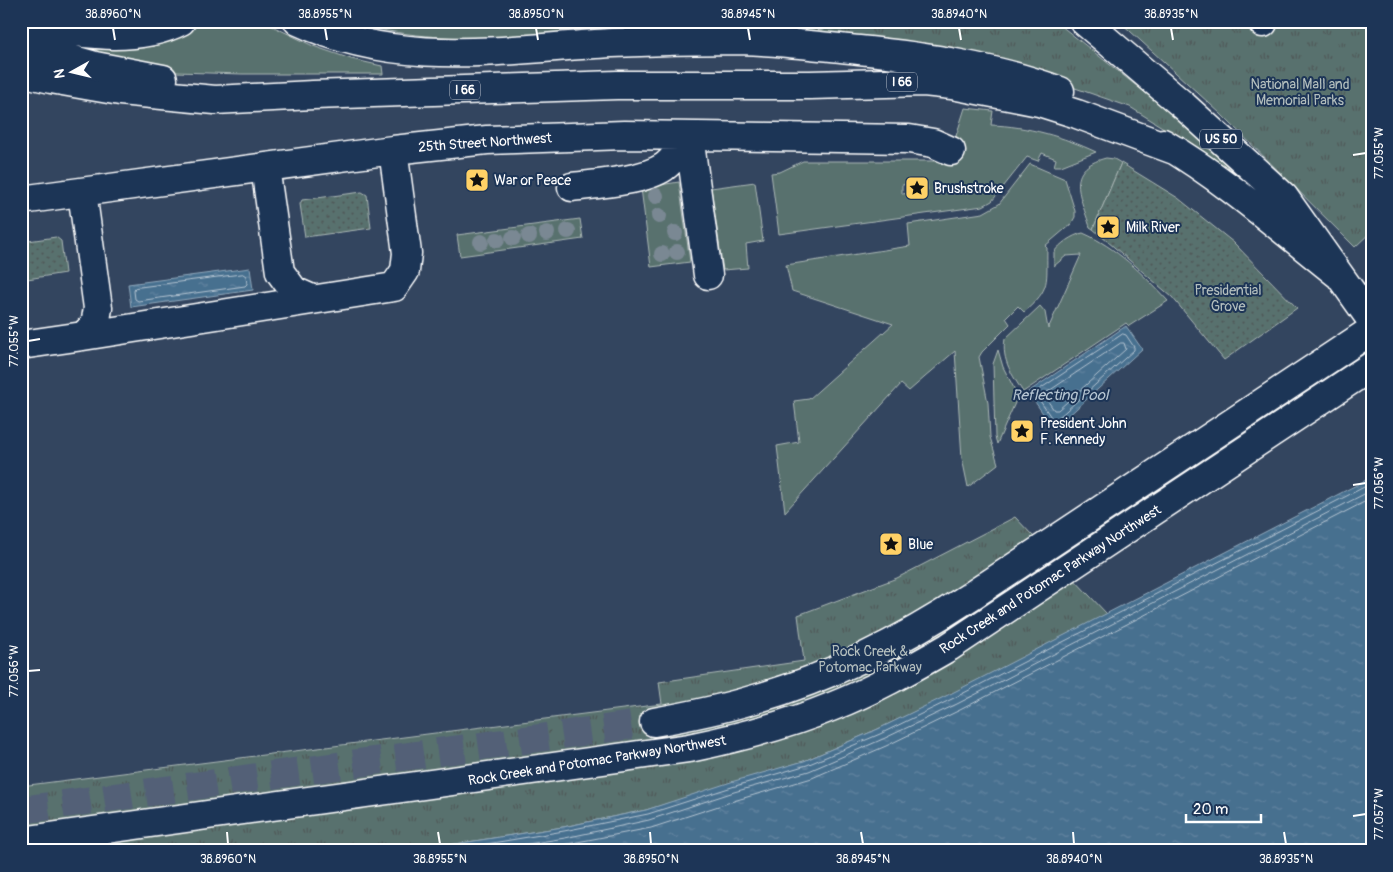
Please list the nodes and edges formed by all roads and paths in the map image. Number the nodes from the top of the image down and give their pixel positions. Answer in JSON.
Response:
{"nodes":[{"id":1,"x":31,"y":21,"type":"edge"},
{"id":2,"x":181,"y":21,"type":"edge"},
{"id":3,"x":298,"y":21,"type":"edge"},
{"id":4,"x":711,"y":21,"type":"edge"},
{"id":5,"x":1084,"y":21,"type":"edge"},
{"id":6,"x":611,"y":43,"type":"junction"},
{"id":7,"x":21,"y":45,"type":"edge"},
{"id":8,"x":21,"y":72,"type":"edge"},
{"id":9,"x":313,"y":95,"type":"junction"},
{"id":10,"x":689,"y":136,"type":"junction"},
{"id":11,"x":393,"y":150,"type":"junction"},
{"id":12,"x":951,"y":150,"type":"dead end"},
{"id":13,"x":1177,"y":152,"type":"junction"},
{"id":14,"x":266,"y":167,"type":"junction"},
{"id":15,"x":572,"y":187,"type":"dead end"},
{"id":16,"x":82,"y":192,"type":"junction"},
{"id":17,"x":21,"y":200,"type":"edge"},
{"id":18,"x":708,"y":275,"type":"dead end"},
{"id":19,"x":1339,"y":275,"type":"junction"},
{"id":20,"x":312,"y":299,"type":"junction"},
{"id":21,"x":1366,"y":312,"type":"edge"},
{"id":22,"x":1372,"y":330,"type":"edge"},
{"id":23,"x":83,"y":336,"type":"junction"},
{"id":24,"x":21,"y":345,"type":"edge"},
{"id":25,"x":1372,"y":366,"type":"edge"},
{"id":26,"x":654,"y":722,"type":"tunnel mouth"},
{"id":27,"x":21,"y":841,"type":"edge"}],
"edges":[{"from":1,"to":2,"type":"main road"},
{"from":3,"to":6,"type":"main road"},
{"from":4,"to":6,"type":"main road"},
{"from":5,"to":19,"type":"main road","number":"US 50"},
{"from":6,"to":13,"type":"main road"},
{"from":7,"to":9,"type":"main road","number":"I 66"},
{"from":8,"to":9,"type":"main road"},
{"from":9,"to":13,"type":"main road","number":"I 66"},
{"from":10,"to":11,"type":"main road","name":"25th Street Northwest"},
{"from":10,"to":12,"type":"main road","name":"25th Street Northwest"},
{"from":10,"to":15,"type":"main road"},
{"from":10,"to":18,"type":"main road"},
{"from":11,"to":14,"type":"main road","name":"25th Street Northwest"},
{"from":11,"to":20,"type":"main road"},
{"from":13,"to":19,"type":"main road","number":"I 66"},
{"from":14,"to":16,"type":"main road","name":"25th Street Northwest"},
{"from":14,"to":20,"type":"main road"},
{"from":16,"to":17,"type":"main road","name":"25th Street Northwest"},
{"from":16,"to":23,"type":"main road"},
{"from":19,"to":21,"type":"main road","number":"I 66"},
{"from":20,"to":23,"type":"main road"},
{"from":22,"to":26,"type":"main road","name":"Rock Creek and Potomac Parkway Northwest"},
{"from":23,"to":24,"type":"main road"},
{"from":25,"to":27,"type":"main road","name":"Rock Creek and Potomac Parkway Northwest"}]}
